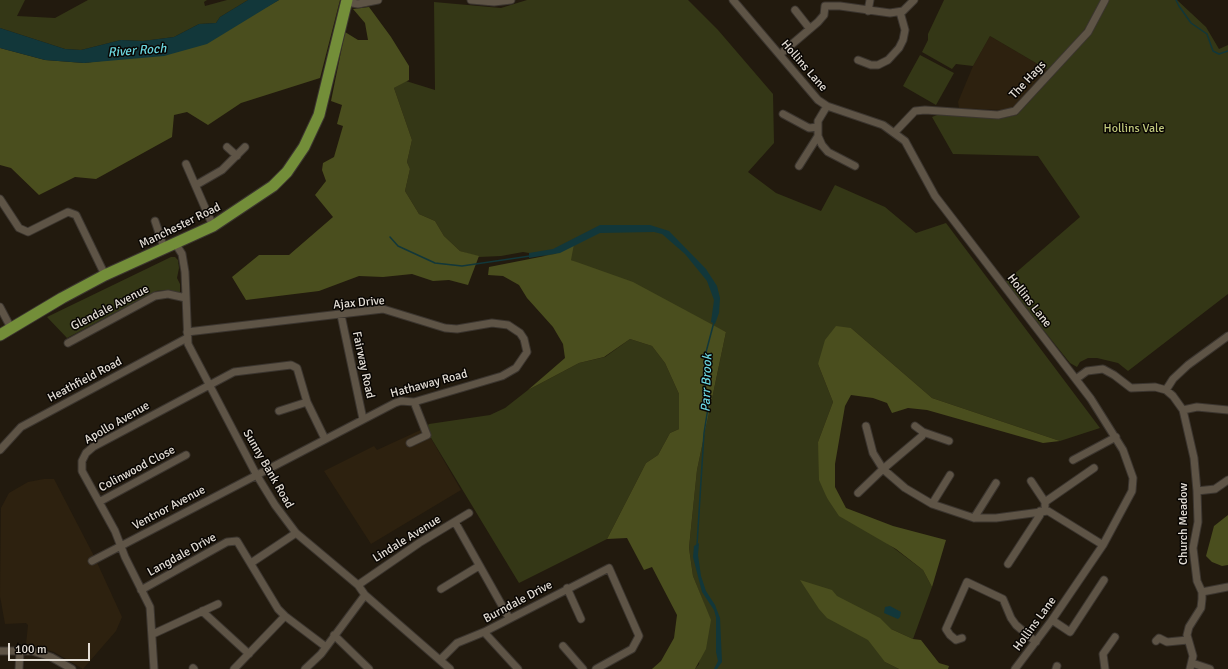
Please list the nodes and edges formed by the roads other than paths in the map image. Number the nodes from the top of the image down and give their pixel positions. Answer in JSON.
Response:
{"nodes":[{"id":1,"x":378,"y":0,"type":"edge"},
{"id":2,"x":471,"y":0,"type":"edge"},
{"id":3,"x":511,"y":0,"type":"edge"},
{"id":4,"x":734,"y":0,"type":"edge"},
{"id":5,"x":870,"y":0,"type":"edge"},
{"id":6,"x":914,"y":0,"type":"edge"},
{"id":7,"x":1105,"y":0,"type":"edge"},
{"id":8,"x":347,"y":1,"type":"edge"},
{"id":9,"x":825,"y":3,"type":"edge"},
{"id":10,"x":795,"y":10,"type":"dead end"},
{"id":11,"x":868,"y":11,"type":"junction"},
{"id":12,"x":900,"y":12,"type":"junction"},
{"id":13,"x":810,"y":29,"type":"junction"},
{"id":14,"x":784,"y":51,"type":"dead end"},
{"id":15,"x":858,"y":60,"type":"dead end"},
{"id":16,"x":827,"y":106,"type":"junction"},
{"id":17,"x":783,"y":114,"type":"dead end"},
{"id":18,"x":818,"y":127,"type":"junction"},
{"id":19,"x":895,"y":132,"type":"junction"},
{"id":20,"x":818,"y":136,"type":"junction"},
{"id":21,"x":227,"y":147,"type":"dead end"},
{"id":22,"x":245,"y":147,"type":"dead end"},
{"id":23,"x":237,"y":156,"type":"junction"},
{"id":24,"x":186,"y":164,"type":"dead end"},
{"id":25,"x":799,"y":166,"type":"dead end"},
{"id":26,"x":855,"y":166,"type":"dead end"},
{"id":27,"x":196,"y":185,"type":"junction"},
{"id":28,"x":0,"y":199,"type":"edge"},
{"id":29,"x":155,"y":221,"type":"dead end"},
{"id":30,"x":213,"y":226,"type":"junction"},
{"id":31,"x":175,"y":243,"type":"junction"},
{"id":32,"x":164,"y":248,"type":"junction"},
{"id":33,"x":105,"y":275,"type":"junction"},
{"id":34,"x":186,"y":298,"type":"junction"},
{"id":35,"x":0,"y":307,"type":"edge"},
{"id":36,"x":341,"y":315,"type":"junction"},
{"id":37,"x":11,"y":328,"type":"junction"},
{"id":38,"x":0,"y":335,"type":"edge"},
{"id":39,"x":188,"y":335,"type":"junction"},
{"id":40,"x":1228,"y":336,"type":"edge"},
{"id":41,"x":524,"y":339,"type":"joint"},
{"id":42,"x":68,"y":343,"type":"dead end"},
{"id":43,"x":1076,"y":379,"type":"junction"},
{"id":44,"x":209,"y":384,"type":"junction"},
{"id":45,"x":1166,"y":390,"type":"junction"},
{"id":46,"x":307,"y":402,"type":"junction"},
{"id":47,"x":414,"y":402,"type":"junction"},
{"id":48,"x":1182,"y":410,"type":"junction"},
{"id":49,"x":1228,"y":410,"type":"edge"},
{"id":50,"x":279,"y":411,"type":"dead end"},
{"id":51,"x":363,"y":419,"type":"junction"},
{"id":52,"x":866,"y":426,"type":"dead end"},
{"id":53,"x":915,"y":426,"type":"dead end"},
{"id":54,"x":922,"y":432,"type":"junction"},
{"id":55,"x":1116,"y":438,"type":"junction"},
{"id":56,"x":325,"y":439,"type":"junction"},
{"id":57,"x":948,"y":441,"type":"dead end"},
{"id":58,"x":410,"y":443,"type":"dead end"},
{"id":59,"x":0,"y":450,"type":"edge"},
{"id":60,"x":186,"y":455,"type":"dead end"},
{"id":61,"x":1073,"y":460,"type":"dead end"},
{"id":62,"x":1094,"y":468,"type":"dead end"},
{"id":63,"x":883,"y":469,"type":"junction"},
{"id":64,"x":256,"y":474,"type":"junction"},
{"id":65,"x":950,"y":475,"type":"dead end"},
{"id":66,"x":1228,"y":480,"type":"edge"},
{"id":67,"x":1031,"y":481,"type":"dead end"},
{"id":68,"x":996,"y":482,"type":"dead end"},
{"id":69,"x":1198,"y":491,"type":"junction"},
{"id":70,"x":858,"y":493,"type":"dead end"},
{"id":71,"x":99,"y":502,"type":"junction"},
{"id":72,"x":1045,"y":502,"type":"junction"},
{"id":73,"x":932,"y":504,"type":"junction"},
{"id":74,"x":1043,"y":511,"type":"junction"},
{"id":75,"x":469,"y":514,"type":"dead end"},
{"id":76,"x":974,"y":518,"type":"junction"},
{"id":77,"x":455,"y":522,"type":"junction"},
{"id":78,"x":296,"y":532,"type":"junction"},
{"id":79,"x":1103,"y":545,"type":"junction"},
{"id":80,"x":121,"y":547,"type":"junction"},
{"id":81,"x":92,"y":561,"type":"dead end"},
{"id":82,"x":251,"y":563,"type":"junction"},
{"id":83,"x":1008,"y":564,"type":"dead end"},
{"id":84,"x":479,"y":566,"type":"junction"},
{"id":85,"x":1104,"y":580,"type":"dead end"},
{"id":86,"x":358,"y":584,"type":"junction"},
{"id":87,"x":1228,"y":587,"type":"edge"},
{"id":88,"x":567,"y":588,"type":"junction"},
{"id":89,"x":441,"y":589,"type":"dead end"},
{"id":90,"x":142,"y":590,"type":"junction"},
{"id":91,"x":1202,"y":592,"type":"junction"},
{"id":92,"x":365,"y":595,"type":"junction"},
{"id":93,"x":218,"y":604,"type":"dead end"},
{"id":94,"x":202,"y":611,"type":"junction"},
{"id":95,"x":285,"y":616,"type":"junction"},
{"id":96,"x":509,"y":618,"type":"junction"},
{"id":97,"x":581,"y":619,"type":"dead end"},
{"id":98,"x":1052,"y":620,"type":"junction"},
{"id":99,"x":484,"y":632,"type":"junction"},
{"id":100,"x":153,"y":634,"type":"junction"},
{"id":101,"x":334,"y":635,"type":"junction"},
{"id":102,"x":1115,"y":637,"type":"dead end"},
{"id":103,"x":962,"y":638,"type":"dead end"},
{"id":104,"x":1188,"y":640,"type":"junction"},
{"id":105,"x":1156,"y":641,"type":"dead end"},
{"id":106,"x":1036,"y":642,"type":"junction"},
{"id":107,"x":326,"y":646,"type":"junction"},
{"id":108,"x":563,"y":646,"type":"dead end"},
{"id":109,"x":0,"y":651,"type":"edge"},
{"id":110,"x":20,"y":651,"type":"junction"},
{"id":111,"x":249,"y":654,"type":"junction"},
{"id":112,"x":440,"y":660,"type":"junction"},
{"id":113,"x":1191,"y":666,"type":"edge"},
{"id":114,"x":19,"y":669,"type":"edge"},
{"id":115,"x":72,"y":669,"type":"edge"},
{"id":116,"x":154,"y":669,"type":"edge"},
{"id":117,"x":234,"y":669,"type":"edge"},
{"id":118,"x":305,"y":669,"type":"edge"},
{"id":119,"x":369,"y":669,"type":"edge"},
{"id":120,"x":450,"y":669,"type":"edge"},
{"id":121,"x":518,"y":669,"type":"edge"},
{"id":122,"x":583,"y":669,"type":"edge"},
{"id":123,"x":596,"y":669,"type":"edge"},
{"id":124,"x":1015,"y":669,"type":"edge"},
{"id":125,"x":1105,"y":669,"type":"edge"},
{"id":126,"x":1210,"y":669,"type":"edge"}],
"edges":[{"from":1,"to":8,"type":"street"},
{"from":2,"to":3,"type":"street"},
{"from":4,"to":16,"type":"street","name":"Hollins Lane"},
{"from":5,"to":11,"type":"street"},
{"from":6,"to":12,"type":"street"},
{"from":7,"to":19,"type":"street","name":"The Hags"},
{"from":8,"to":30,"type":"highway","name":"Manchester Road"},
{"from":9,"to":11,"type":"street"},
{"from":9,"to":13,"type":"street"},
{"from":10,"to":13,"type":"street"},
{"from":11,"to":12,"type":"street"},
{"from":12,"to":15,"type":"street"},
{"from":13,"to":14,"type":"street"},
{"from":16,"to":18,"type":"street"},
{"from":16,"to":19,"type":"street","name":"Hollins Lane"},
{"from":17,"to":18,"type":"street"},
{"from":18,"to":20,"type":"street"},
{"from":19,"to":43,"type":"street","name":"Hollins Lane"},
{"from":20,"to":25,"type":"street"},
{"from":20,"to":26,"type":"street"},
{"from":21,"to":23,"type":"street"},
{"from":22,"to":23,"type":"street"},
{"from":23,"to":27,"type":"street"},
{"from":24,"to":27,"type":"street"},
{"from":27,"to":30,"type":"street"},
{"from":28,"to":33,"type":"street"},
{"from":29,"to":32,"type":"street"},
{"from":30,"to":31,"type":"highway","name":"Manchester Road"},
{"from":31,"to":32,"type":"highway","name":"Manchester Road"},
{"from":31,"to":34,"type":"street","name":"Sunny Bank Road"},
{"from":32,"to":33,"type":"highway","name":"Manchester Road"},
{"from":33,"to":37,"type":"highway","name":"Manchester Road"},
{"from":34,"to":39,"type":"street","name":"Sunny Bank Road"},
{"from":34,"to":42,"type":"street","name":"Glendale Avenue"},
{"from":35,"to":37,"type":"street"},
{"from":36,"to":39,"type":"street","name":"Ajax Drive"},
{"from":36,"to":41,"type":"street","name":"Ajax Drive"},
{"from":36,"to":51,"type":"street","name":"Fairway Road"},
{"from":37,"to":38,"type":"highway","name":"Manchester Road"},
{"from":39,"to":44,"type":"street","name":"Sunny Bank Road"},
{"from":39,"to":59,"type":"street","name":"Heathfield Road"},
{"from":40,"to":45,"type":"street"},
{"from":41,"to":47,"type":"street","name":"Hathaway Road"},
{"from":43,"to":45,"type":"street"},
{"from":43,"to":55,"type":"street","name":"Hollins Lane"},
{"from":44,"to":46,"type":"street","name":"Apollo Avenue"},
{"from":44,"to":64,"type":"street","name":"Sunny Bank Road"},
{"from":44,"to":71,"type":"street","name":"Apollo Avenue"},
{"from":45,"to":48,"type":"street","name":"Church Meadow"},
{"from":46,"to":50,"type":"street"},
{"from":46,"to":56,"type":"street","name":"Apollo Avenue"},
{"from":47,"to":51,"type":"street","name":"Hathaway Road"},
{"from":47,"to":58,"type":"street"},
{"from":48,"to":49,"type":"street"},
{"from":48,"to":69,"type":"street","name":"Church Meadow"},
{"from":51,"to":56,"type":"street","name":"Hathaway Road"},
{"from":52,"to":63,"type":"street"},
{"from":53,"to":54,"type":"street"},
{"from":54,"to":57,"type":"street"},
{"from":54,"to":63,"type":"street"},
{"from":55,"to":61,"type":"street"},
{"from":55,"to":79,"type":"street","name":"Hollins Lane"},
{"from":56,"to":64,"type":"street","name":"Hathaway Road"},
{"from":60,"to":71,"type":"street","name":"Colinwood Close"},
{"from":62,"to":72,"type":"street"},
{"from":63,"to":70,"type":"street"},
{"from":63,"to":73,"type":"street"},
{"from":64,"to":78,"type":"street","name":"Sunny Bank Road"},
{"from":64,"to":80,"type":"street","name":"Ventnor Avenue"},
{"from":65,"to":73,"type":"street"},
{"from":66,"to":69,"type":"street"},
{"from":67,"to":72,"type":"street"},
{"from":68,"to":76,"type":"street"},
{"from":69,"to":91,"type":"street","name":"Church Meadow"},
{"from":71,"to":80,"type":"street","name":"Apollo Avenue"},
{"from":72,"to":74,"type":"street"},
{"from":73,"to":76,"type":"street"},
{"from":74,"to":76,"type":"street"},
{"from":74,"to":79,"type":"street"},
{"from":74,"to":83,"type":"street"},
{"from":75,"to":77,"type":"street","name":"Lindale Avenue"},
{"from":77,"to":84,"type":"street"},
{"from":77,"to":86,"type":"street","name":"Lindale Avenue"},
{"from":78,"to":82,"type":"street"},
{"from":78,"to":86,"type":"street","name":"Sunny Bank Road"},
{"from":79,"to":98,"type":"street","name":"Hollins Lane"},
{"from":80,"to":81,"type":"street","name":"Ventnor Avenue"},
{"from":80,"to":90,"type":"street","name":"Apollo Avenue"},
{"from":82,"to":90,"type":"street","name":"Langdale Drive"},
{"from":82,"to":95,"type":"street","name":"Langdale Drive"},
{"from":84,"to":89,"type":"street"},
{"from":84,"to":96,"type":"street"},
{"from":85,"to":98,"type":"street"},
{"from":86,"to":92,"type":"street","name":"Sunny Bank Road"},
{"from":87,"to":91,"type":"street"},
{"from":88,"to":96,"type":"street","name":"Burndale Drive"},
{"from":88,"to":97,"type":"street"},
{"from":88,"to":123,"type":"street","name":"Burndale Drive"},
{"from":90,"to":100,"type":"street","name":"Apollo Avenue"},
{"from":91,"to":104,"type":"street","name":"Church Meadow"},
{"from":92,"to":101,"type":"street"},
{"from":92,"to":112,"type":"street","name":"Sunny Bank Road"},
{"from":93,"to":94,"type":"street"},
{"from":94,"to":100,"type":"street"},
{"from":94,"to":111,"type":"street"},
{"from":95,"to":107,"type":"street","name":"Langdale Drive"},
{"from":95,"to":111,"type":"street"},
{"from":96,"to":99,"type":"street","name":"Burndale Drive"},
{"from":98,"to":106,"type":"street","name":"Hollins Lane"},
{"from":99,"to":112,"type":"street","name":"Burndale Drive"},
{"from":99,"to":121,"type":"street"},
{"from":100,"to":116,"type":"street","name":"Apollo Avenue"},
{"from":101,"to":107,"type":"street"},
{"from":101,"to":119,"type":"street"},
{"from":102,"to":125,"type":"street"},
{"from":103,"to":106,"type":"street"},
{"from":104,"to":105,"type":"street"},
{"from":104,"to":113,"type":"street","name":"Church Meadow"},
{"from":106,"to":124,"type":"street","name":"Hollins Lane"},
{"from":107,"to":118,"type":"street"},
{"from":108,"to":122,"type":"street"},
{"from":109,"to":110,"type":"street"},
{"from":110,"to":114,"type":"street"},
{"from":110,"to":115,"type":"street"},
{"from":111,"to":117,"type":"street"},
{"from":112,"to":120,"type":"street","name":"Sunny Bank Road"},
{"from":113,"to":126,"type":"street","name":"Church Meadow"}]}
